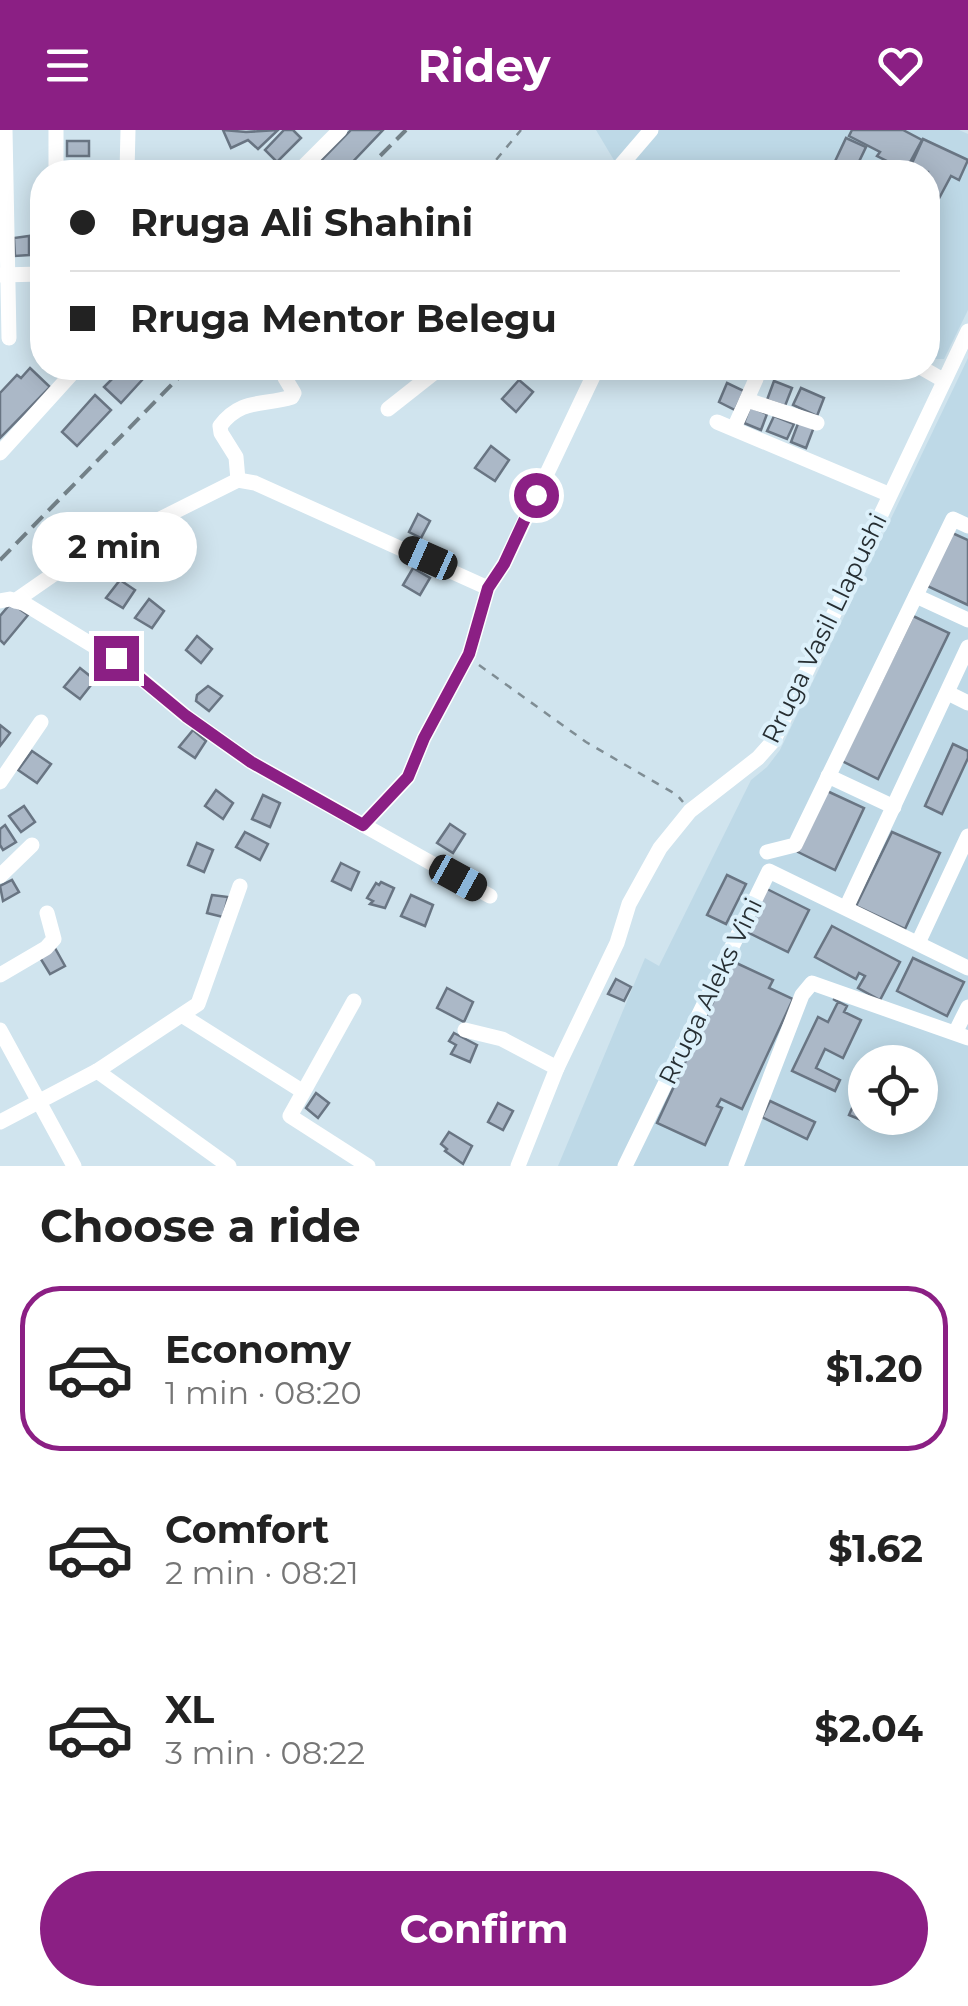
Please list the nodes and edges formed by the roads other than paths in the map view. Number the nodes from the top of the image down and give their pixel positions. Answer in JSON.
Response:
{"nodes":[{"id":1,"x":5,"y":130,"type":"edge"},
{"id":2,"x":56,"y":130,"type":"edge"},
{"id":3,"x":128,"y":130,"type":"edge"},
{"id":4,"x":340,"y":130,"type":"edge"},
{"id":5,"x":651,"y":130,"type":"edge"},
{"id":6,"x":56,"y":160,"type":"edge"},
{"id":7,"x":127,"y":160,"type":"edge"},
{"id":8,"x":310,"y":160,"type":"edge"},
{"id":9,"x":625,"y":160,"type":"edge"},
{"id":10,"x":30,"y":274,"type":"edge"},
{"id":11,"x":3,"y":275,"type":"edge"},
{"id":12,"x":968,"y":330,"type":"edge"},
{"id":13,"x":8,"y":338,"type":"dead end"},
{"id":14,"x":940,"y":378,"type":"edge"},
{"id":15,"x":66,"y":380,"type":"edge"},
{"id":16,"x":286,"y":380,"type":"edge"},
{"id":17,"x":425,"y":380,"type":"edge"},
{"id":18,"x":591,"y":380,"type":"edge"},
{"id":19,"x":756,"y":380,"type":"edge"},
{"id":20,"x":943,"y":380,"type":"junction"},
{"id":21,"x":747,"y":400,"type":"junction"},
{"id":22,"x":388,"y":410,"type":"dead end"},
{"id":23,"x":717,"y":422,"type":"dead end"},
{"id":24,"x":816,"y":423,"type":"dead end"},
{"id":25,"x":734,"y":428,"type":"junction"},
{"id":26,"x":0,"y":454,"type":"edge"},
{"id":27,"x":238,"y":480,"type":"junction"},
{"id":28,"x":888,"y":494,"type":"junction"},
{"id":29,"x":968,"y":526,"type":"edge"},
{"id":30,"x":488,"y":588,"type":"junction"},
{"id":31,"x":916,"y":596,"type":"junction"},
{"id":32,"x":8,"y":601,"type":"edge"},
{"id":33,"x":968,"y":620,"type":"edge"},
{"id":34,"x":968,"y":647,"type":"edge"},
{"id":35,"x":948,"y":693,"type":"junction"},
{"id":36,"x":968,"y":703,"type":"edge"},
{"id":37,"x":41,"y":722,"type":"dead end"},
{"id":38,"x":828,"y":776,"type":"junction"},
{"id":39,"x":0,"y":782,"type":"edge"},
{"id":40,"x":894,"y":807,"type":"junction"},
{"id":41,"x":363,"y":825,"type":"junction"},
{"id":42,"x":968,"y":836,"type":"edge"},
{"id":43,"x":32,"y":845,"type":"dead end"},
{"id":44,"x":766,"y":852,"type":"dead end"},
{"id":45,"x":0,"y":876,"type":"edge"},
{"id":46,"x":240,"y":886,"type":"dead end"},
{"id":47,"x":490,"y":896,"type":"dead end"},
{"id":48,"x":846,"y":908,"type":"junction"},
{"id":49,"x":47,"y":913,"type":"dead end"},
{"id":50,"x":918,"y":944,"type":"junction"},
{"id":51,"x":968,"y":968,"type":"edge"},
{"id":52,"x":0,"y":975,"type":"edge"},
{"id":53,"x":354,"y":1002,"type":"dead end"},
{"id":54,"x":968,"y":1007,"type":"edge"},
{"id":55,"x":184,"y":1016,"type":"junction"},
{"id":56,"x":464,"y":1030,"type":"dead end"},
{"id":57,"x":962,"y":1035,"type":"edge"},
{"id":58,"x":2,"y":1040,"type":"edge"},
{"id":59,"x":557,"y":1068,"type":"junction"},
{"id":60,"x":97,"y":1071,"type":"junction"},
{"id":61,"x":302,"y":1091,"type":"junction"},
{"id":62,"x":39,"y":1104,"type":"junction"},
{"id":63,"x":0,"y":1122,"type":"edge"},
{"id":64,"x":74,"y":1166,"type":"edge"},
{"id":65,"x":229,"y":1166,"type":"edge"},
{"id":66,"x":368,"y":1166,"type":"edge"},
{"id":67,"x":518,"y":1166,"type":"edge"},
{"id":68,"x":625,"y":1166,"type":"edge"},
{"id":69,"x":736,"y":1166,"type":"edge"}],
"edges":[{"from":1,"to":11,"type":"street"},
{"from":2,"to":6,"type":"street"},
{"from":3,"to":7,"type":"street"},
{"from":4,"to":8,"type":"street"},
{"from":5,"to":9,"type":"street"},
{"from":10,"to":11,"type":"street"},
{"from":11,"to":13,"type":"street"},
{"from":12,"to":20,"type":"street","name":"Rruga Vasil Llapushi"},
{"from":14,"to":20,"type":"street"},
{"from":15,"to":26,"type":"street"},
{"from":16,"to":27,"type":"street"},
{"from":17,"to":22,"type":"street"},
{"from":18,"to":30,"type":"street"},
{"from":19,"to":21,"type":"street"},
{"from":20,"to":28,"type":"street","name":"Rruga Vasil Llapushi"},
{"from":21,"to":24,"type":"street"},
{"from":21,"to":25,"type":"street"},
{"from":23,"to":25,"type":"street"},
{"from":25,"to":28,"type":"street"},
{"from":27,"to":30,"type":"street"},
{"from":27,"to":32,"type":"street"},
{"from":28,"to":59,"type":"street","name":"Rruga Vasil Llapushi"},
{"from":29,"to":31,"type":"street"},
{"from":30,"to":41,"type":"street"},
{"from":31,"to":33,"type":"street"},
{"from":31,"to":38,"type":"street"},
{"from":32,"to":41,"type":"street"},
{"from":34,"to":35,"type":"street"},
{"from":35,"to":36,"type":"street"},
{"from":35,"to":40,"type":"street"},
{"from":37,"to":39,"type":"street"},
{"from":38,"to":40,"type":"street"},
{"from":38,"to":44,"type":"street"},
{"from":40,"to":48,"type":"street"},
{"from":41,"to":47,"type":"street"},
{"from":42,"to":50,"type":"street"},
{"from":43,"to":45,"type":"street"},
{"from":46,"to":55,"type":"street"},
{"from":48,"to":50,"type":"street","name":"Rruga Aleks Vini"},
{"from":48,"to":68,"type":"street","name":"Rruga Aleks Vini"},
{"from":49,"to":52,"type":"street"},
{"from":50,"to":51,"type":"street","name":"Rruga Aleks Vini"},
{"from":53,"to":61,"type":"street"},
{"from":54,"to":57,"type":"street"},
{"from":55,"to":60,"type":"street"},
{"from":55,"to":61,"type":"street"},
{"from":56,"to":59,"type":"street"},
{"from":57,"to":69,"type":"street"},
{"from":58,"to":62,"type":"street"},
{"from":59,"to":67,"type":"street","name":"Rruga Vasil Llapushi"},
{"from":60,"to":62,"type":"street"},
{"from":60,"to":65,"type":"street"},
{"from":61,"to":66,"type":"street"},
{"from":62,"to":63,"type":"street"},
{"from":62,"to":64,"type":"street"}]}
